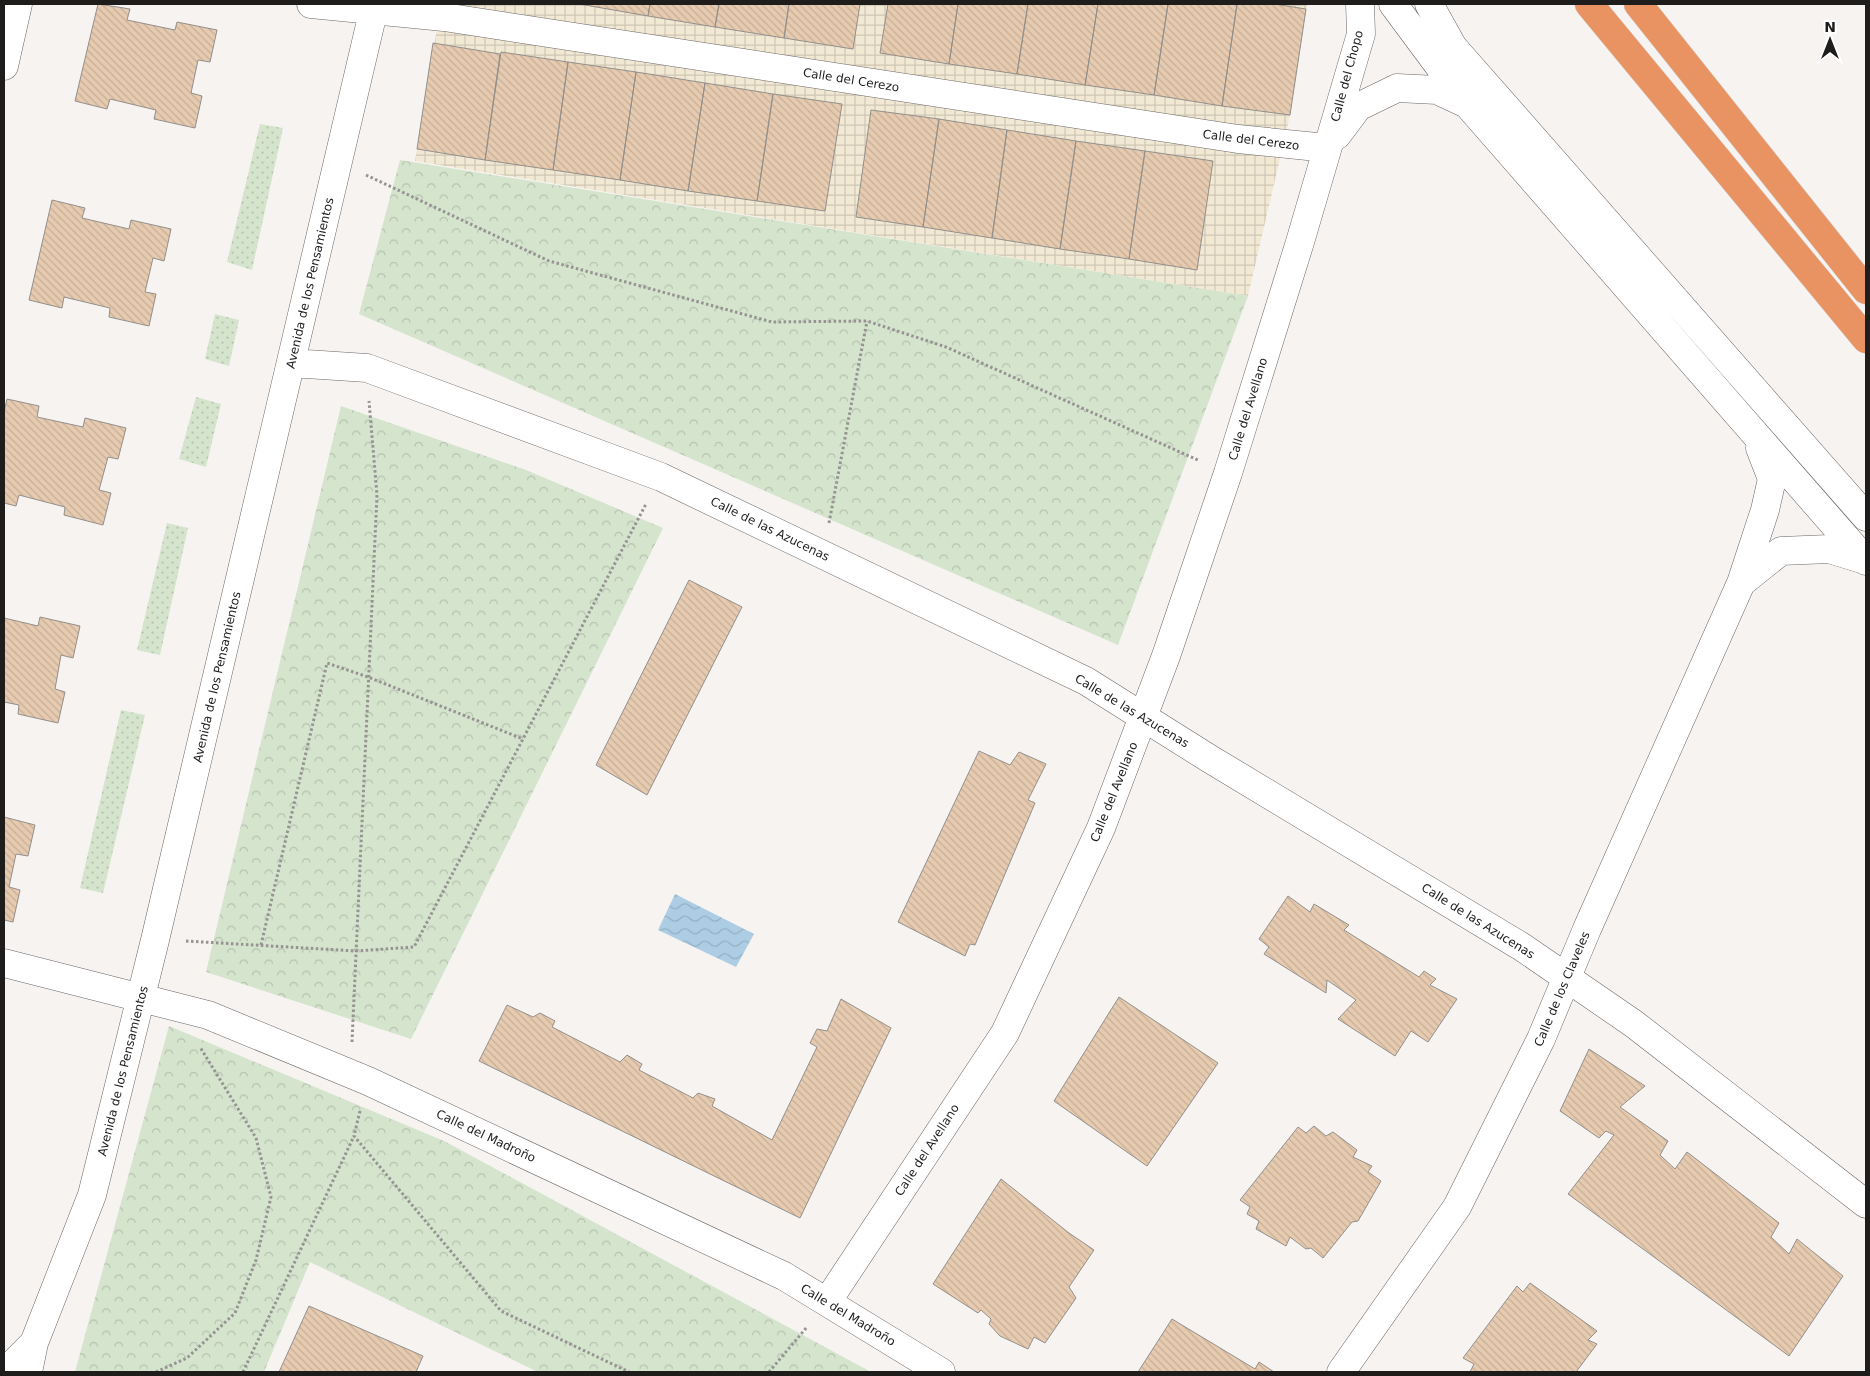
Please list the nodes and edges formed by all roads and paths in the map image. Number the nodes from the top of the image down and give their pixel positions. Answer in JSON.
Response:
{"nodes":[{"id":1,"x":18,"y":4,"type":"edge"},
{"id":2,"x":310,"y":4,"type":"edge"},
{"id":3,"x":1360,"y":4,"type":"edge"},
{"id":4,"x":1393,"y":4,"type":"edge"},
{"id":5,"x":1429,"y":4,"type":"edge"},
{"id":6,"x":1589,"y":4,"type":"edge"},
{"id":7,"x":1638,"y":4,"type":"edge"},
{"id":8,"x":375,"y":7,"type":"edge"},
{"id":9,"x":4,"y":66,"type":"edge"},
{"id":10,"x":1468,"y":105,"type":"junction"},
{"id":11,"x":1327,"y":148,"type":"junction"},
{"id":12,"x":338,"y":162,"type":"junction"},
{"id":13,"x":1866,"y":290,"type":"edge"},
{"id":14,"x":867,"y":321,"type":"junction"},
{"id":15,"x":1866,"y":339,"type":"edge"},
{"id":16,"x":291,"y":363,"type":"junction"},
{"id":17,"x":367,"y":368,"type":"junction"},
{"id":18,"x":1754,"y":432,"type":"junction"},
{"id":19,"x":1228,"y":473,"type":"junction"},
{"id":20,"x":661,"y":477,"type":"junction"},
{"id":21,"x":1866,"y":517,"type":"edge"},
{"id":22,"x":829,"y":526,"type":"dead end"},
{"id":23,"x":1866,"y":561,"type":"edge"},
{"id":24,"x":1741,"y":583,"type":"junction"},
{"id":25,"x":368,"y":677,"type":"junction"},
{"id":26,"x":1143,"y":717,"type":"junction"},
{"id":27,"x":523,"y":739,"type":"junction"},
{"id":28,"x":155,"y":940,"type":"junction"},
{"id":29,"x":261,"y":944,"type":"junction"},
{"id":30,"x":356,"y":951,"type":"junction"},
{"id":31,"x":4,"y":963,"type":"edge"},
{"id":32,"x":1567,"y":978,"type":"junction"},
{"id":33,"x":141,"y":997,"type":"junction"},
{"id":34,"x":175,"y":1006,"type":"junction"},
{"id":35,"x":359,"y":1077,"type":"junction"},
{"id":36,"x":354,"y":1136,"type":"junction"},
{"id":37,"x":1866,"y":1204,"type":"edge"},
{"id":38,"x":827,"y":1302,"type":"junction"},
{"id":39,"x":34,"y":1343,"type":"junction"},
{"id":40,"x":5,"y":1372,"type":"edge"},
{"id":41,"x":28,"y":1372,"type":"edge"},
{"id":42,"x":156,"y":1372,"type":"edge"},
{"id":43,"x":243,"y":1372,"type":"edge"},
{"id":44,"x":629,"y":1372,"type":"edge"},
{"id":45,"x":769,"y":1372,"type":"edge"},
{"id":46,"x":941,"y":1372,"type":"edge"},
{"id":47,"x":1341,"y":1372,"type":"edge"}],
"edges":[{"from":1,"to":9,"type":"street"},
{"from":2,"to":8,"type":"street","name":"Calle del Cerezo"},
{"from":3,"to":11,"type":"street","name":"Calle del Chopo"},
{"from":4,"to":10,"type":"street"},
{"from":5,"to":21,"type":"street"},
{"from":6,"to":15,"type":"highway"},
{"from":7,"to":13,"type":"highway"},
{"from":8,"to":11,"type":"street","name":"Calle del Cerezo"},
{"from":8,"to":12,"type":"street","name":"Avenida de los Pensamientos"},
{"from":10,"to":11,"type":"street"},
{"from":10,"to":18,"type":"street"},
{"from":11,"to":19,"type":"street","name":"Calle del Avellano"},
{"from":12,"to":14,"type":"path"},
{"from":12,"to":16,"type":"street","name":"Avenida de los Pensamientos"},
{"from":14,"to":19,"type":"path"},
{"from":14,"to":22,"type":"path"},
{"from":16,"to":17,"type":"street","name":"Calle de las Azucenas"},
{"from":16,"to":28,"type":"street","name":"Avenida de los Pensamientos"},
{"from":17,"to":20,"type":"street","name":"Calle de las Azucenas"},
{"from":17,"to":25,"type":"path"},
{"from":18,"to":23,"type":"street"},
{"from":18,"to":24,"type":"street","name":"Calle de los Claveles"},
{"from":19,"to":26,"type":"street","name":"Calle del Avellano"},
{"from":20,"to":26,"type":"street","name":"Calle de las Azucenas"},
{"from":20,"to":27,"type":"path"},
{"from":23,"to":24,"type":"street"},
{"from":24,"to":32,"type":"street","name":"Calle de los Claveles"},
{"from":25,"to":27,"type":"path"},
{"from":25,"to":29,"type":"path"},
{"from":25,"to":30,"type":"path"},
{"from":26,"to":32,"type":"street","name":"Calle de las Azucenas"},
{"from":26,"to":38,"type":"street","name":"Calle del Avellano"},
{"from":27,"to":30,"type":"path"},
{"from":28,"to":29,"type":"path"},
{"from":28,"to":33,"type":"street","name":"Avenida de los Pensamientos"},
{"from":29,"to":30,"type":"path"},
{"from":30,"to":35,"type":"path"},
{"from":31,"to":33,"type":"street","name":"Calle del Madroño"},
{"from":32,"to":37,"type":"street","name":"Calle de las Azucenas"},
{"from":32,"to":47,"type":"street","name":"Calle de los Claveles"},
{"from":33,"to":34,"type":"street","name":"Calle del Madroño"},
{"from":33,"to":39,"type":"street","name":"Avenida de los Pensamientos"},
{"from":34,"to":35,"type":"street","name":"Calle del Madroño"},
{"from":34,"to":42,"type":"path"},
{"from":35,"to":36,"type":"path"},
{"from":35,"to":38,"type":"street","name":"Calle del Madroño"},
{"from":36,"to":43,"type":"path"},
{"from":36,"to":44,"type":"path"},
{"from":38,"to":45,"type":"path"},
{"from":38,"to":46,"type":"street","name":"Calle del Madroño"},
{"from":39,"to":40,"type":"street","name":"Avenida de los Pensamientos"},
{"from":39,"to":41,"type":"street","name":"Avenida de los Pensamientos"}]}
